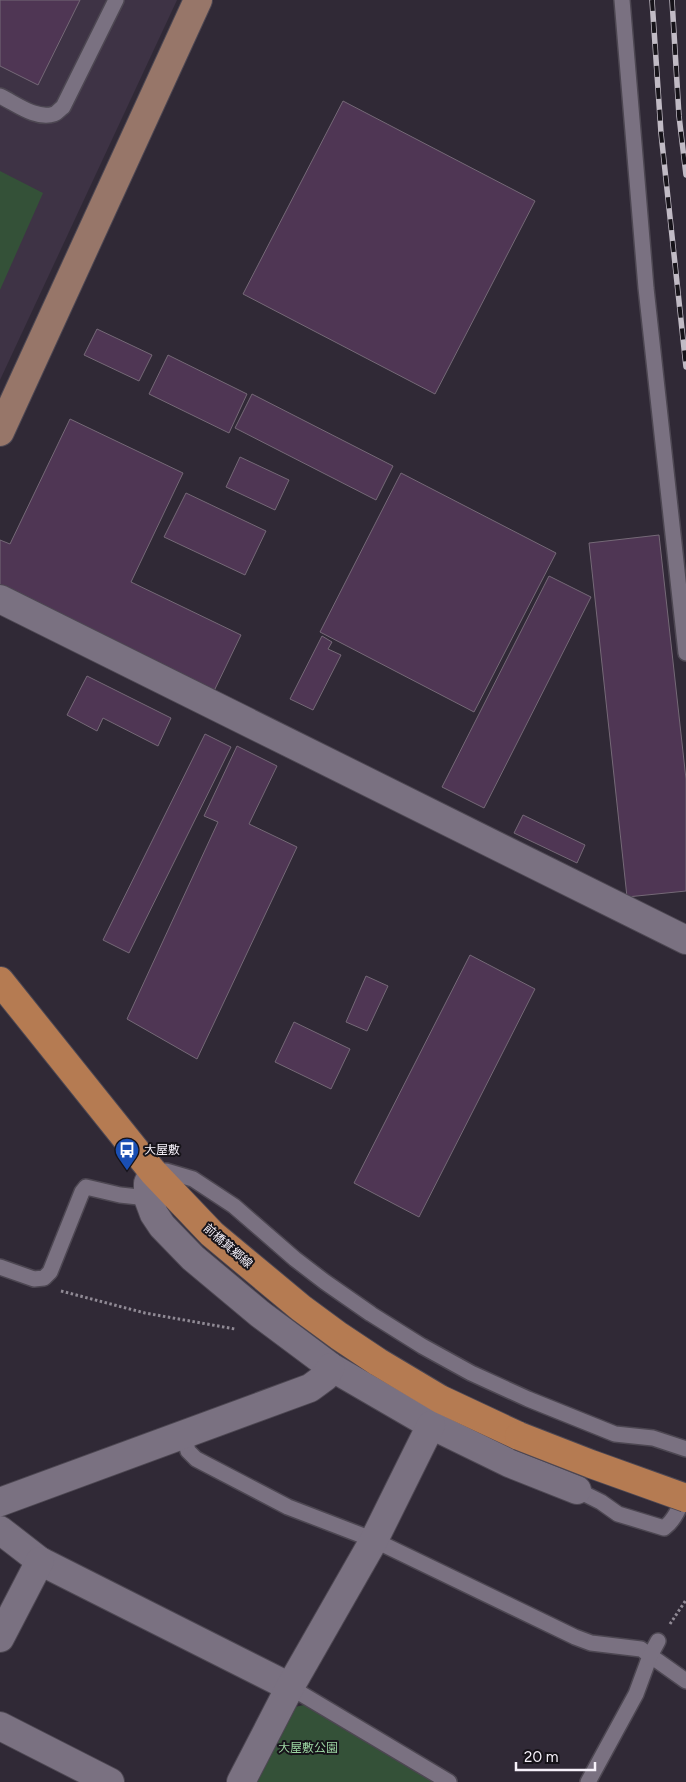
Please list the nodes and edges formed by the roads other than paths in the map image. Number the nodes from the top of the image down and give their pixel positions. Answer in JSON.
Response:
{"nodes":[{"id":1,"x":116,"y":0,"type":"edge"},
{"id":2,"x":198,"y":0,"type":"edge"},
{"id":3,"x":622,"y":0,"type":"edge"},
{"id":4,"x":0,"y":96,"type":"edge"},
{"id":5,"x":0,"y":432,"type":"edge"},
{"id":6,"x":0,"y":599,"type":"edge"},
{"id":7,"x":686,"y":654,"type":"edge"},
{"id":8,"x":686,"y":940,"type":"edge"},
{"id":9,"x":0,"y":981,"type":"edge"},
{"id":10,"x":150,"y":1185,"type":"junction"},
{"id":11,"x":0,"y":1267,"type":"edge"},
{"id":12,"x":331,"y":1367,"type":"junction"},
{"id":13,"x":431,"y":1425,"type":"junction"},
{"id":14,"x":184,"y":1434,"type":"junction"},
{"id":15,"x":686,"y":1449,"type":"edge"},
{"id":16,"x":577,"y":1490,"type":"joint"},
{"id":17,"x":686,"y":1490,"type":"edge"},
{"id":18,"x":686,"y":1498,"type":"edge"},
{"id":19,"x":0,"y":1502,"type":"edge"},
{"id":20,"x":0,"y":1530,"type":"edge"},
{"id":21,"x":374,"y":1540,"type":"junction"},
{"id":22,"x":40,"y":1560,"type":"junction"},
{"id":23,"x":0,"y":1638,"type":"edge"},
{"id":24,"x":658,"y":1641,"type":"road end"},
{"id":25,"x":650,"y":1656,"type":"junction"},
{"id":26,"x":686,"y":1681,"type":"edge"},
{"id":27,"x":290,"y":1687,"type":"junction"},
{"id":28,"x":0,"y":1726,"type":"edge"},
{"id":29,"x":110,"y":1782,"type":"edge"},
{"id":30,"x":241,"y":1782,"type":"edge"},
{"id":31,"x":449,"y":1782,"type":"edge"},
{"id":32,"x":588,"y":1782,"type":"edge"}],
"edges":[{"from":1,"to":4,"type":"lane"},
{"from":2,"to":5,"type":"street"},
{"from":3,"to":7,"type":"lane"},
{"from":6,"to":8,"type":"street"},
{"from":9,"to":10,"type":"main road","name":"前橋箕郷線"},
{"from":10,"to":11,"type":"lane"},
{"from":10,"to":12,"type":"street"},
{"from":10,"to":15,"type":"lane"},
{"from":10,"to":18,"type":"main road","name":"前橋箕郷線","bridge":true},
{"from":12,"to":13,"type":"street"},
{"from":12,"to":14,"type":"street"},
{"from":13,"to":16,"type":"street"},
{"from":13,"to":21,"type":"street"},
{"from":14,"to":19,"type":"street"},
{"from":14,"to":21,"type":"lane"},
{"from":16,"to":17,"type":"lane"},
{"from":20,"to":22,"type":"street"},
{"from":21,"to":25,"type":"lane"},
{"from":21,"to":27,"type":"street"},
{"from":22,"to":23,"type":"street"},
{"from":22,"to":27,"type":"street"},
{"from":24,"to":25,"type":"lane"},
{"from":25,"to":26,"type":"lane"},
{"from":25,"to":32,"type":"lane"},
{"from":27,"to":30,"type":"street"},
{"from":27,"to":31,"type":"lane"},
{"from":28,"to":29,"type":"street"}]}
